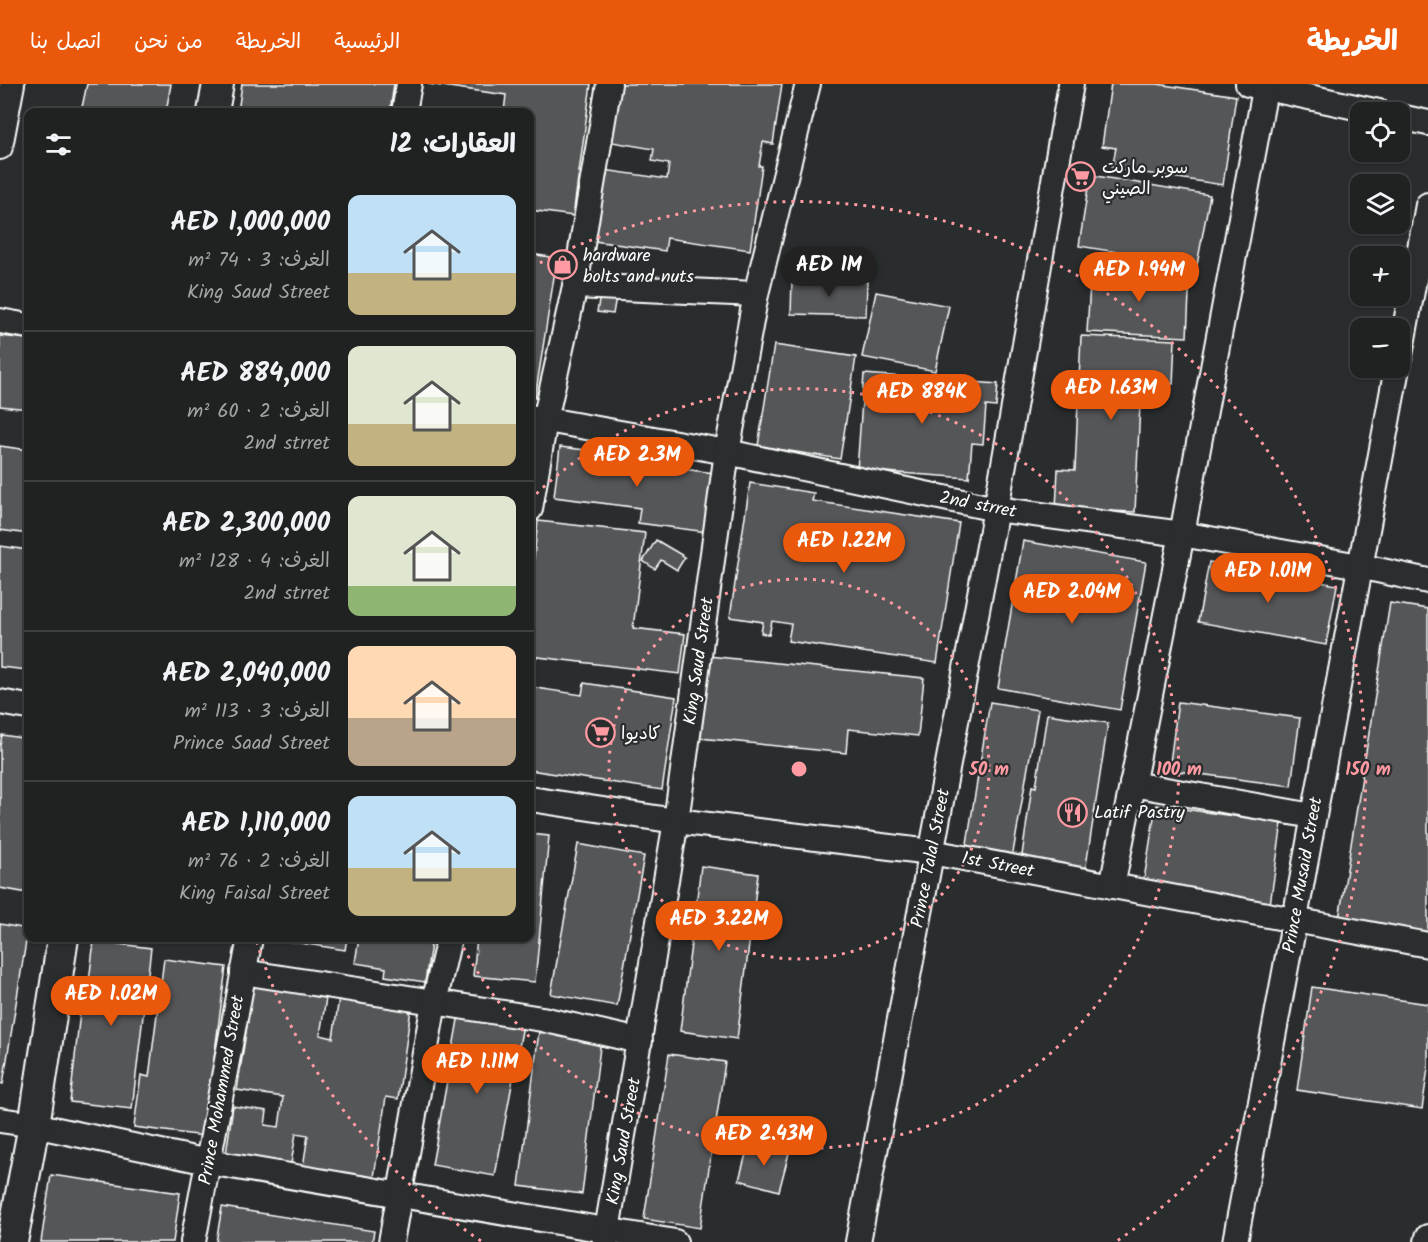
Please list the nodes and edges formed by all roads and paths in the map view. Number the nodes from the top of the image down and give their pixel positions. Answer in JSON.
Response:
{"nodes":[{"id":1,"x":12,"y":84,"type":"edge"},
{"id":2,"x":218,"y":84,"type":"edge"},
{"id":3,"x":409,"y":84,"type":"edge"},
{"id":4,"x":609,"y":84,"type":"edge"},
{"id":5,"x":808,"y":84,"type":"edge"},
{"id":6,"x":1071,"y":84,"type":"edge"},
{"id":7,"x":1260,"y":85,"type":"edge"},
{"id":8,"x":1350,"y":105,"type":"edge"},
{"id":9,"x":214,"y":108,"type":"edge"},
{"id":10,"x":405,"y":108,"type":"edge"},
{"id":11,"x":1410,"y":119,"type":"edge"},
{"id":12,"x":1428,"y":123,"type":"edge"},
{"id":13,"x":0,"y":147,"type":"edge"},
{"id":14,"x":1428,"y":206,"type":"edge"},
{"id":15,"x":574,"y":286,"type":"junction"},
{"id":16,"x":756,"y":294,"type":"junction"},
{"id":17,"x":1407,"y":318,"type":"edge"},
{"id":18,"x":0,"y":321,"type":"edge"},
{"id":19,"x":24,"y":325,"type":"edge"},
{"id":20,"x":1395,"y":378,"type":"edge"},
{"id":21,"x":537,"y":418,"type":"edge"},
{"id":22,"x":727,"y":452,"type":"junction"},
{"id":23,"x":534,"y":457,"type":"edge"},
{"id":24,"x":996,"y":508,"type":"junction"},
{"id":25,"x":1182,"y":534,"type":"junction"},
{"id":26,"x":1359,"y":566,"type":"junction"},
{"id":27,"x":1428,"y":582,"type":"edge"},
{"id":28,"x":0,"y":702,"type":"edge"},
{"id":29,"x":24,"y":706,"type":"edge"},
{"id":30,"x":1132,"y":784,"type":"junction"},
{"id":31,"x":534,"y":800,"type":"edge"},
{"id":32,"x":1313,"y":816,"type":"junction"},
{"id":33,"x":676,"y":820,"type":"junction"},
{"id":34,"x":931,"y":852,"type":"junction"},
{"id":35,"x":1112,"y":886,"type":"junction"},
{"id":36,"x":1294,"y":920,"type":"junction"},
{"id":37,"x":62,"y":942,"type":"edge"},
{"id":38,"x":249,"y":942,"type":"edge"},
{"id":39,"x":448,"y":942,"type":"edge"},
{"id":40,"x":1428,"y":945,"type":"edge"},
{"id":41,"x":243,"y":972,"type":"junction"},
{"id":42,"x":434,"y":1003,"type":"junction"},
{"id":43,"x":640,"y":1041,"type":"junction"},
{"id":44,"x":0,"y":1120,"type":"edge"},
{"id":45,"x":34,"y":1125,"type":"junction"},
{"id":46,"x":208,"y":1162,"type":"junction"},
{"id":47,"x":399,"y":1194,"type":"junction"},
{"id":48,"x":606,"y":1236,"type":"edge"},
{"id":49,"x":1428,"y":1237,"type":"edge"},
{"id":50,"x":12,"y":1242,"type":"edge"},
{"id":51,"x":193,"y":1242,"type":"edge"},
{"id":52,"x":391,"y":1242,"type":"edge"},
{"id":53,"x":675,"y":1242,"type":"edge"},
{"id":54,"x":858,"y":1242,"type":"edge"},
{"id":55,"x":1235,"y":1242,"type":"edge"},
{"id":56,"x":1427,"y":1242,"type":"edge"}],
"edges":[{"from":1,"to":13,"type":"street"},
{"from":2,"to":9,"type":"street"},
{"from":3,"to":10,"type":"street"},
{"from":4,"to":15,"type":"street"},
{"from":5,"to":16,"type":"street","name":"King Saud Street"},
{"from":6,"to":24,"type":"street","name":"Prince Talal Street"},
{"from":7,"to":8,"type":"street"},
{"from":7,"to":25,"type":"street"},
{"from":11,"to":12,"type":"street"},
{"from":14,"to":17,"type":"street"},
{"from":15,"to":16,"type":"street"},
{"from":15,"to":21,"type":"street"},
{"from":16,"to":22,"type":"street","name":"King Saud Street"},
{"from":18,"to":19,"type":"street"},
{"from":20,"to":26,"type":"street","name":"Prince Musaid Street"},
{"from":21,"to":22,"type":"street","name":"2nd strret"},
{"from":21,"to":23,"type":"street"},
{"from":22,"to":24,"type":"street","name":"2nd strret"},
{"from":22,"to":33,"type":"street","name":"King Saud Street"},
{"from":24,"to":25,"type":"street","name":"2nd strret"},
{"from":24,"to":34,"type":"street","name":"Prince Talal Street"},
{"from":25,"to":26,"type":"street","name":"2nd strret"},
{"from":25,"to":30,"type":"street"},
{"from":26,"to":27,"type":"street","name":"2nd strret"},
{"from":26,"to":32,"type":"street","name":"Prince Musaid Street"},
{"from":28,"to":29,"type":"street"},
{"from":30,"to":32,"type":"street"},
{"from":30,"to":35,"type":"street"},
{"from":31,"to":33,"type":"street","name":"1st Street"},
{"from":32,"to":36,"type":"street","name":"Prince Musaid Street"},
{"from":33,"to":34,"type":"street","name":"1st Street"},
{"from":33,"to":43,"type":"street","name":"King Saud Street"},
{"from":34,"to":35,"type":"street","name":"1st Street"},
{"from":34,"to":54,"type":"street","name":"Prince Talal Street"},
{"from":35,"to":36,"type":"street","name":"1st Street"},
{"from":36,"to":40,"type":"street","name":"1st Street"},
{"from":36,"to":55,"type":"street","name":"Prince Musaid Street"},
{"from":37,"to":45,"type":"street"},
{"from":38,"to":41,"type":"street","name":"Prince Mohammed Street"},
{"from":39,"to":42,"type":"street"},
{"from":41,"to":42,"type":"street"},
{"from":41,"to":46,"type":"street","name":"Prince Mohammed Street"},
{"from":42,"to":43,"type":"street"},
{"from":42,"to":47,"type":"street"},
{"from":43,"to":48,"type":"street","name":"King Saud Street"},
{"from":44,"to":45,"type":"street"},
{"from":45,"to":46,"type":"street"},
{"from":45,"to":50,"type":"street"},
{"from":46,"to":47,"type":"street"},
{"from":46,"to":51,"type":"street","name":"Prince Mohammed Street"},
{"from":47,"to":48,"type":"street"},
{"from":47,"to":52,"type":"street"},
{"from":48,"to":53,"type":"street"},
{"from":49,"to":56,"type":"street"}]}
